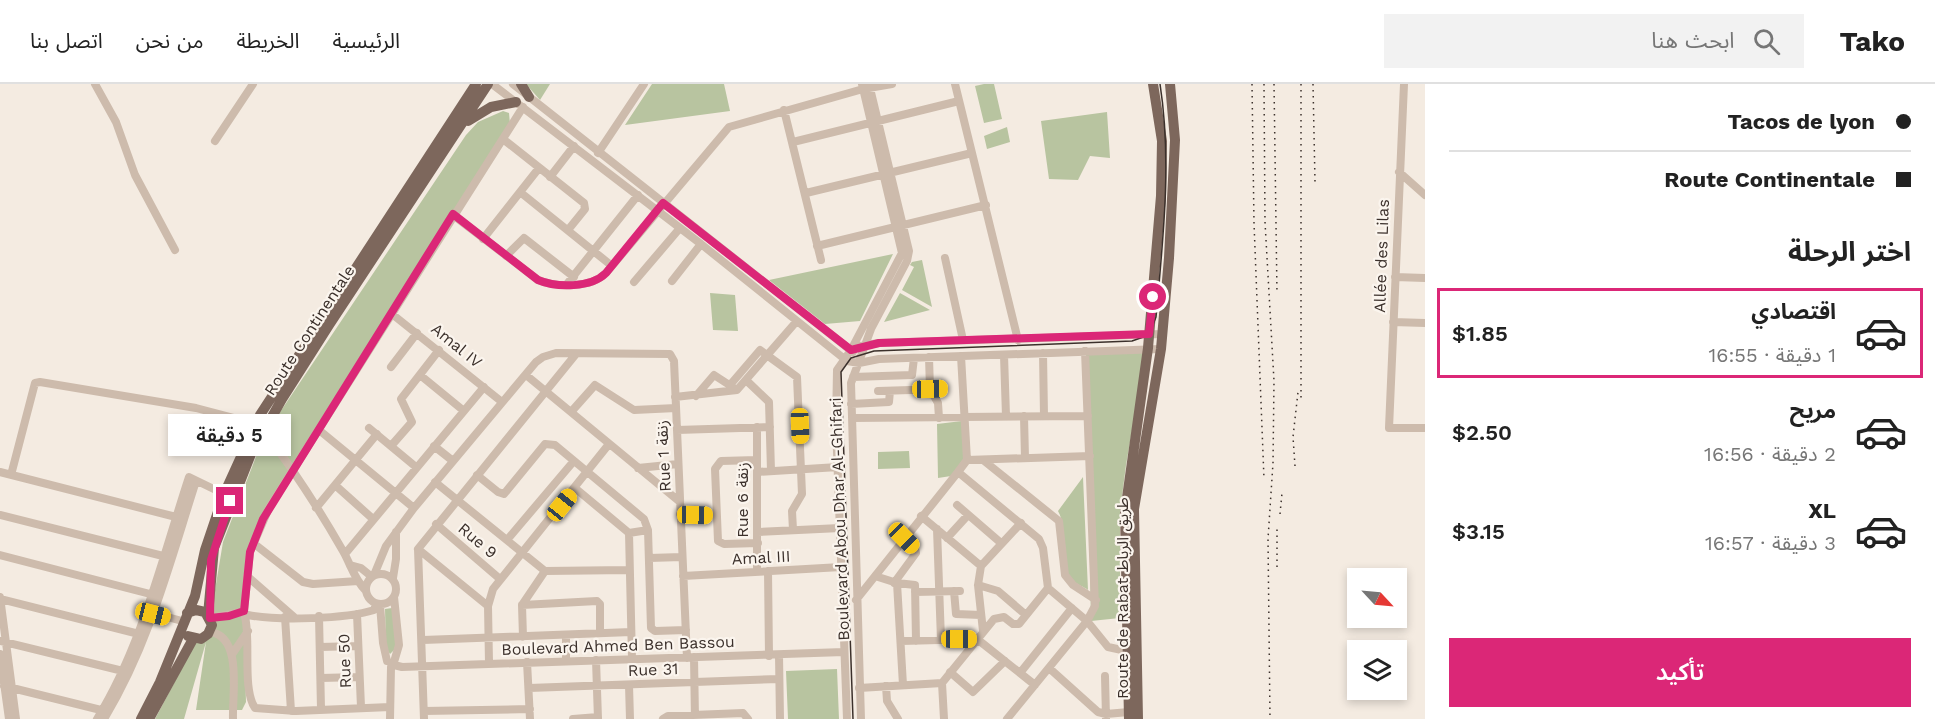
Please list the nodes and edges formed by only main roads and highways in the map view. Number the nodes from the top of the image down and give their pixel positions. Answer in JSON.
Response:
{"nodes":[{"id":1,"x":476,"y":84,"type":"edge"},
{"id":2,"x":490,"y":84,"type":"edge"},
{"id":3,"x":521,"y":84,"type":"edge"},
{"id":4,"x":1153,"y":84,"type":"edge"},
{"id":5,"x":1170,"y":84,"type":"edge"},
{"id":6,"x":529,"y":97,"type":"road end"},
{"id":7,"x":520,"y":105,"type":"road end"},
{"id":8,"x":463,"y":125,"type":"junction"},
{"id":9,"x":260,"y":428,"type":"junction"},
{"id":10,"x":184,"y":620,"type":"junction"},
{"id":11,"x":210,"y":623,"type":"junction"},
{"id":12,"x":194,"y":639,"type":"junction"},
{"id":13,"x":1132,"y":647,"type":"junction"},
{"id":14,"x":1133,"y":715,"type":"edge"},
{"id":15,"x":141,"y":719,"type":"edge"},
{"id":16,"x":149,"y":719,"type":"edge"}],
"edges":[{"from":1,"to":9,"type":"main road","name":"Route Continentale"},
{"from":2,"to":8,"type":"main road","name":"Route Continentale"},
{"from":3,"to":6,"type":"main road"},
{"from":4,"to":13,"type":"main road","name":"Route de Rabat طريق الرباط"},
{"from":5,"to":13,"type":"main road","name":"Route de Rabat طريق الرباط"},
{"from":7,"to":8,"type":"main road"},
{"from":8,"to":9,"type":"main road","name":"Route Continentale"},
{"from":9,"to":10,"type":"main road","name":"Route Continentale"},
{"from":9,"to":11,"type":"main road","name":"Route Continentale"},
{"from":10,"to":11,"type":"main road"},
{"from":10,"to":12,"type":"main road"},
{"from":10,"to":15,"type":"main road","name":"Route Continentale"},
{"from":11,"to":12,"type":"main road"},
{"from":12,"to":16,"type":"main road"},
{"from":13,"to":14,"type":"main road","name":"Route de Rabat طريق الرباط"}]}
